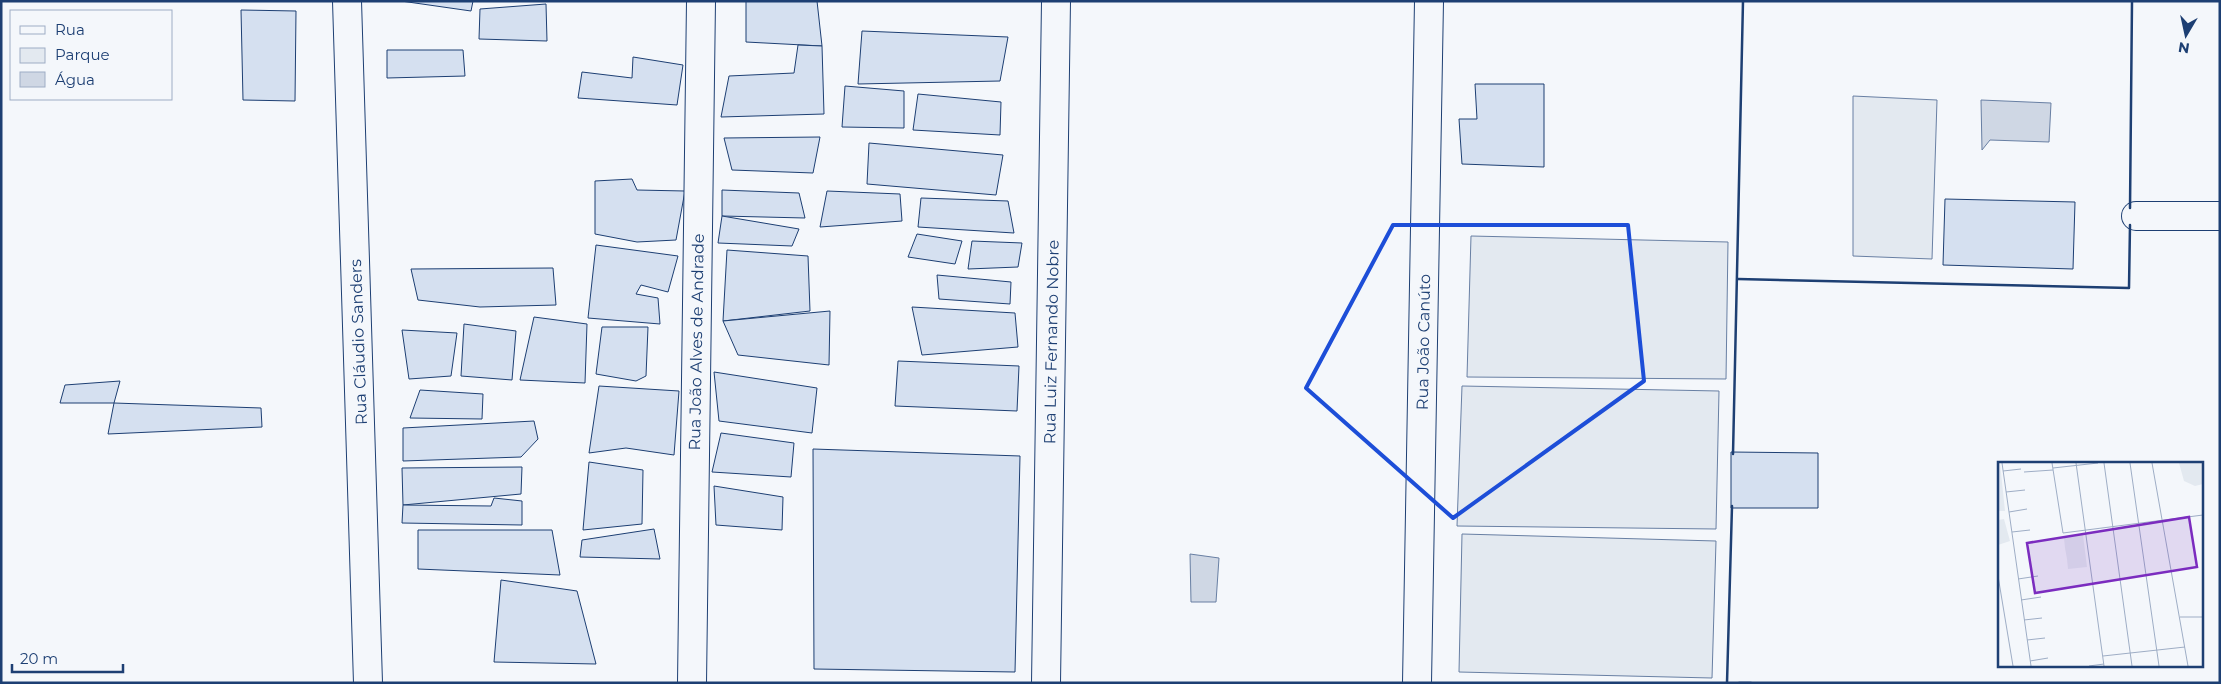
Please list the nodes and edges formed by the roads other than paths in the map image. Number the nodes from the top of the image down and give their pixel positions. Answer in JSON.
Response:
{"nodes":[{"id":1,"x":348,"y":1,"type":"edge"},
{"id":2,"x":701,"y":1,"type":"edge"},
{"id":3,"x":1056,"y":1,"type":"edge"},
{"id":4,"x":1429,"y":1,"type":"edge"},
{"id":5,"x":2136,"y":216,"type":"dead end"},
{"id":6,"x":2220,"y":216,"type":"edge"},
{"id":7,"x":368,"y":683,"type":"edge"},
{"id":8,"x":692,"y":683,"type":"edge"},
{"id":9,"x":1046,"y":683,"type":"edge"},
{"id":10,"x":1417,"y":683,"type":"edge"}],
"edges":[{"from":1,"to":7,"type":"street","name":"Rua Cláudio Sanders"},
{"from":2,"to":8,"type":"street","name":"Rua João Alves de Andrade"},
{"from":3,"to":9,"type":"street","name":"Rua Luiz Fernando Nobre"},
{"from":4,"to":10,"type":"street","name":"Rua João Canúto"},
{"from":5,"to":6,"type":"street"}]}
